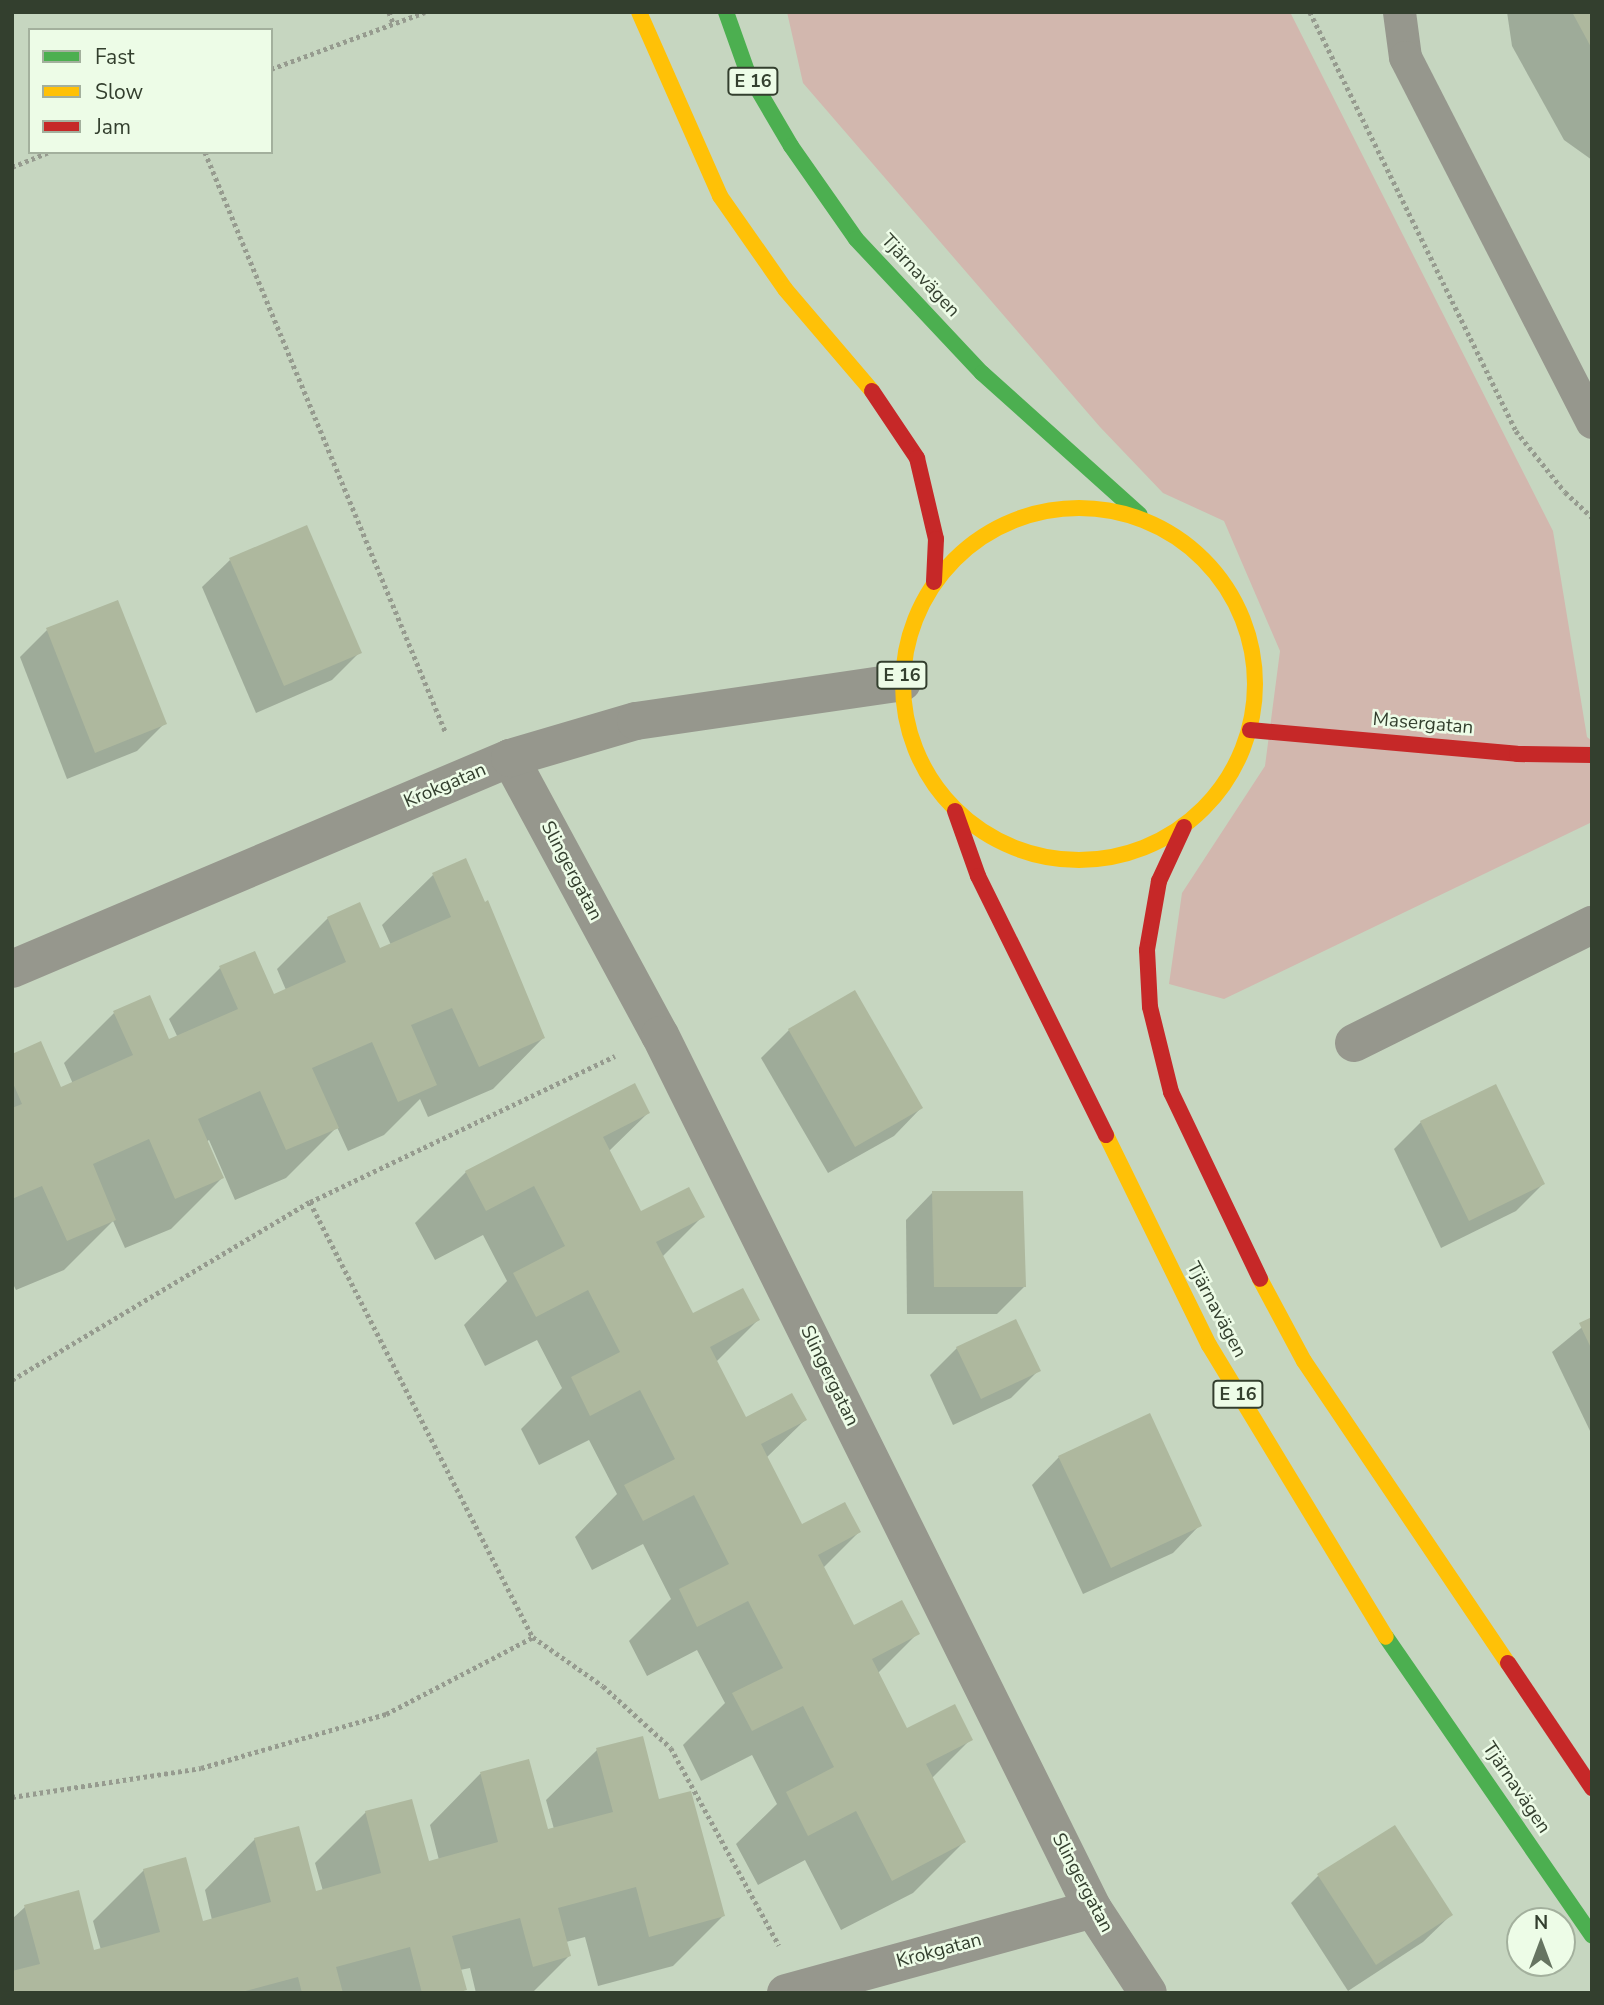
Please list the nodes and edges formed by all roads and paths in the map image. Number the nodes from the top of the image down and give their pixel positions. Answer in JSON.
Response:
{"nodes":[{"id":1,"x":389,"y":12,"type":"edge"},
{"id":2,"x":425,"y":12,"type":"edge"},
{"id":3,"x":639,"y":12,"type":"edge"},
{"id":4,"x":726,"y":12,"type":"edge"},
{"id":5,"x":1310,"y":12,"type":"edge"},
{"id":6,"x":1399,"y":12,"type":"edge"},
{"id":7,"x":394,"y":25,"type":"junction"},
{"id":8,"x":273,"y":68,"type":"edge"},
{"id":9,"x":44,"y":154,"type":"edge"},
{"id":10,"x":206,"y":154,"type":"edge"},
{"id":11,"x":12,"y":167,"type":"edge"},
{"id":12,"x":1592,"y":422,"type":"edge"},
{"id":13,"x":1592,"y":517,"type":"edge"},
{"id":14,"x":1146,"y":520,"type":"junction"},
{"id":15,"x":934,"y":582,"type":"junction"},
{"id":16,"x":902,"y":682,"type":"junction"},
{"id":17,"x":1250,"y":730,"type":"junction"},
{"id":18,"x":1592,"y":755,"type":"edge"},
{"id":19,"x":510,"y":758,"type":"junction"},
{"id":20,"x":465,"y":778,"type":"junction"},
{"id":21,"x":955,"y":811,"type":"junction"},
{"id":22,"x":1184,"y":827,"type":"junction"},
{"id":23,"x":1592,"y":925,"type":"edge"},
{"id":24,"x":12,"y":969,"type":"edge"},
{"id":25,"x":660,"y":1035,"type":"junction"},
{"id":26,"x":1354,"y":1043,"type":"dead end"},
{"id":27,"x":310,"y":1202,"type":"junction"},
{"id":28,"x":12,"y":1380,"type":"edge"},
{"id":29,"x":533,"y":1637,"type":"junction"},
{"id":30,"x":1592,"y":1788,"type":"edge"},
{"id":31,"x":12,"y":1797,"type":"edge"},
{"id":32,"x":1093,"y":1909,"type":"junction"},
{"id":33,"x":1592,"y":1936,"type":"edge"},
{"id":34,"x":794,"y":1990,"type":"edge"},
{"id":35,"x":1148,"y":1993,"type":"edge"}],
"edges":[{"from":1,"to":7,"type":"path"},
{"from":2,"to":7,"type":"path"},
{"from":3,"to":15,"type":"main road","name":"Tjärnavägen","number":"E 16"},
{"from":4,"to":14,"type":"main road","name":"Tjärnavägen","number":"E 16"},
{"from":5,"to":13,"type":"path"},
{"from":6,"to":12,"type":"lane"},
{"from":7,"to":8,"type":"path"},
{"from":9,"to":11,"type":"path"},
{"from":10,"to":20,"type":"path"},
{"from":14,"to":15,"type":"main road","name":"Tjärnavägen","number":"E 16"},
{"from":14,"to":17,"type":"main road","name":"Tjärnavägen","number":"E 16"},
{"from":15,"to":16,"type":"main road","name":"Tjärnavägen","number":"E 16"},
{"from":16,"to":19,"type":"street","name":"Krokgatan"},
{"from":16,"to":21,"type":"main road","name":"Tjärnavägen","number":"E 16"},
{"from":17,"to":18,"type":"main road","name":"Masergatan"},
{"from":17,"to":22,"type":"main road","name":"Tjärnavägen","number":"E 16"},
{"from":19,"to":20,"type":"street","name":"Krokgatan"},
{"from":19,"to":25,"type":"street","name":"Slingergatan"},
{"from":20,"to":24,"type":"street","name":"Krokgatan"},
{"from":21,"to":22,"type":"main road","name":"Tjärnavägen","number":"E 16"},
{"from":21,"to":33,"type":"main road","name":"Tjärnavägen","number":"E 16"},
{"from":22,"to":30,"type":"main road","name":"Tjärnavägen","number":"E 16"},
{"from":23,"to":26,"type":"street"},
{"from":25,"to":27,"type":"path"},
{"from":25,"to":32,"type":"street","name":"Slingergatan"},
{"from":27,"to":28,"type":"path"},
{"from":27,"to":29,"type":"path"},
{"from":29,"to":31,"type":"path"},
{"from":29,"to":34,"type":"path"},
{"from":32,"to":34,"type":"street","name":"Krokgatan"},
{"from":32,"to":35,"type":"street","name":"Slingergatan"}]}
